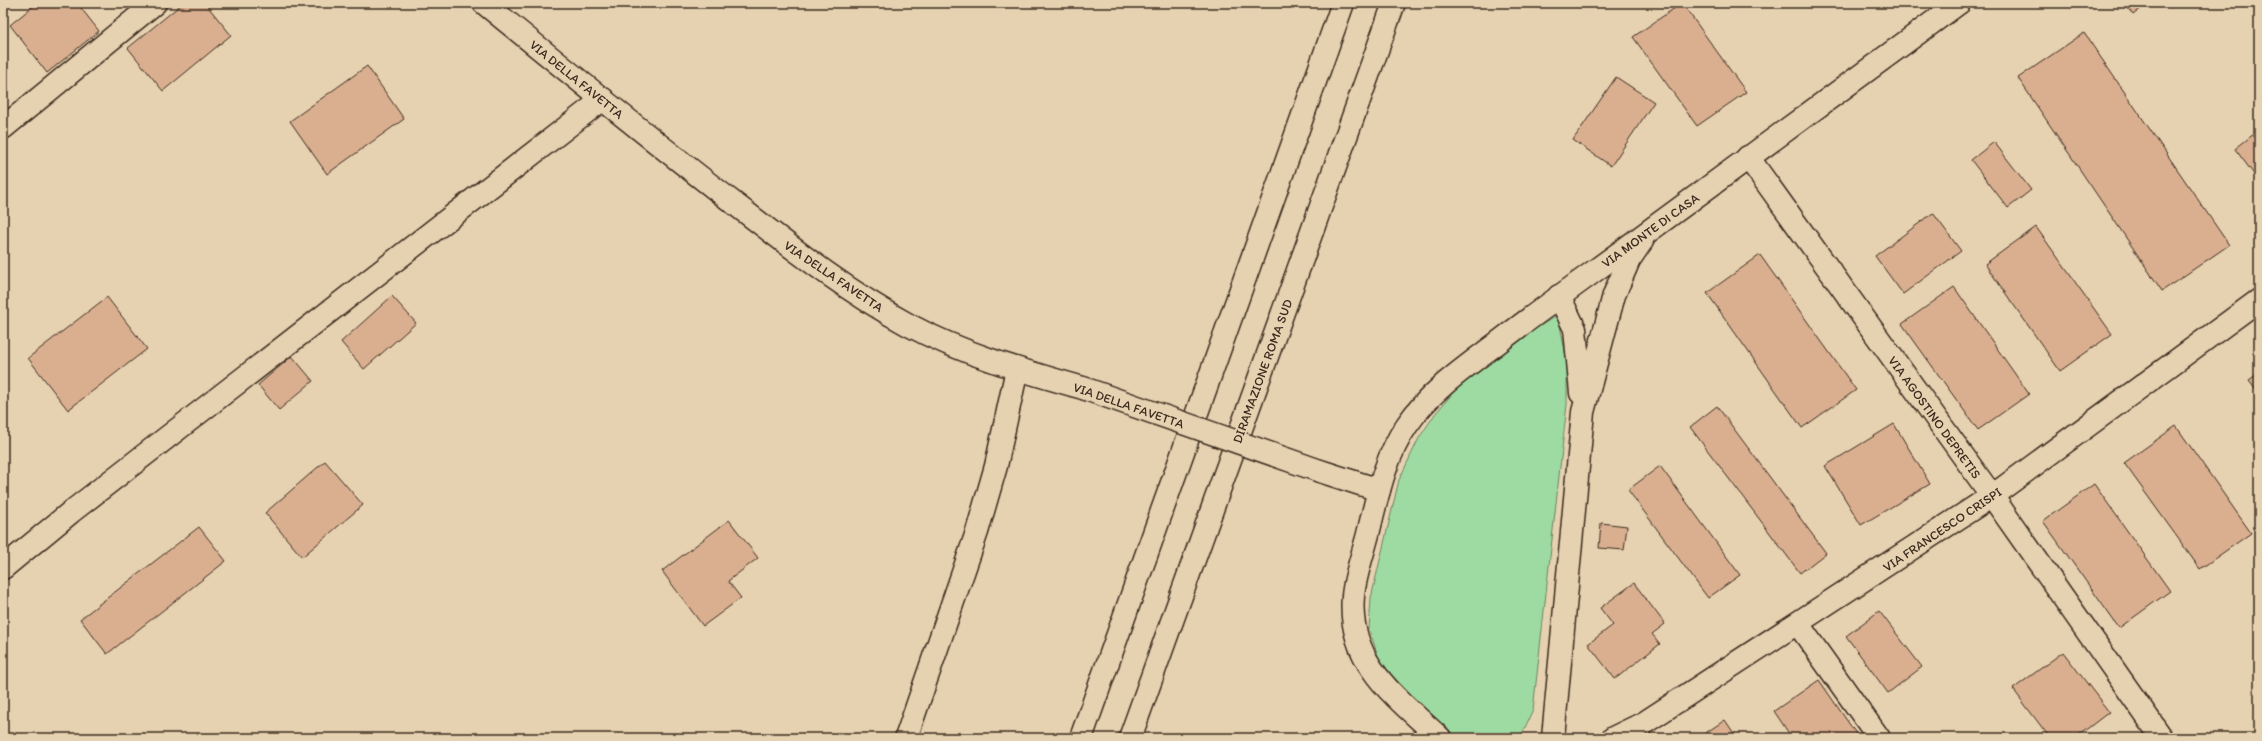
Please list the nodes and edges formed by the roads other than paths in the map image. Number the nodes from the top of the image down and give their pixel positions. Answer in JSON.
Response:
{"nodes":[{"id":1,"x":155,"y":3,"type":"edge"},
{"id":2,"x":484,"y":3,"type":"edge"},
{"id":3,"x":1343,"y":3,"type":"edge"},
{"id":4,"x":1394,"y":3,"type":"edge"},
{"id":5,"x":1959,"y":3,"type":"edge"},
{"id":6,"x":603,"y":99,"type":"junction"},
{"id":7,"x":3,"y":128,"type":"edge"},
{"id":8,"x":1748,"y":157,"type":"junction"},
{"id":9,"x":1656,"y":226,"type":"junction"},
{"id":10,"x":1559,"y":296,"type":"junction"},
{"id":11,"x":2259,"y":300,"type":"edge"},
{"id":12,"x":1017,"y":369,"type":"junction"},
{"id":13,"x":1583,"y":412,"type":"junction"},
{"id":14,"x":1379,"y":490,"type":"junction"},
{"id":15,"x":1992,"y":496,"type":"junction"},
{"id":16,"x":3,"y":568,"type":"edge"},
{"id":17,"x":1798,"y":624,"type":"junction"},
{"id":18,"x":906,"y":738,"type":"edge"},
{"id":19,"x":1081,"y":738,"type":"edge"},
{"id":20,"x":1130,"y":738,"type":"edge"},
{"id":21,"x":1440,"y":738,"type":"edge"},
{"id":22,"x":1553,"y":738,"type":"edge"},
{"id":23,"x":1613,"y":738,"type":"edge"},
{"id":24,"x":1880,"y":738,"type":"edge"},
{"id":25,"x":2162,"y":738,"type":"edge"}],
"edges":[{"from":1,"to":7,"type":"main road"},
{"from":2,"to":6,"type":"main road","name":"VIA DELLA FAVETTA"},
{"from":3,"to":19,"type":"main road"},
{"from":4,"to":20,"type":"main road","name":"DIRAMAZIONE ROMA SUD"},
{"from":5,"to":8,"type":"main road","name":"VIA MONTE DI CASA"},
{"from":6,"to":12,"type":"main road","name":"VIA DELLA FAVETTA"},
{"from":6,"to":16,"type":"main road"},
{"from":8,"to":9,"type":"main road","name":"VIA MONTE DI CASA"},
{"from":8,"to":15,"type":"main road","name":"VIA AGOSTINO DEPRETIS"},
{"from":9,"to":10,"type":"main road","name":"VIA MONTE DI CASA"},
{"from":9,"to":13,"type":"main road"},
{"from":10,"to":13,"type":"main road"},
{"from":10,"to":14,"type":"main road","name":"VIA MONTE DI CASA"},
{"from":11,"to":15,"type":"main road","name":"VIA FRANCESCO CRISPI"},
{"from":12,"to":14,"type":"main road","name":"VIA DELLA FAVETTA","bridge":true},
{"from":12,"to":18,"type":"main road"},
{"from":13,"to":22,"type":"main road"},
{"from":14,"to":21,"type":"main road","name":"VIA MONTE DI CASA"},
{"from":15,"to":17,"type":"main road","name":"VIA FRANCESCO CRISPI"},
{"from":15,"to":25,"type":"main road","name":"VIA AGOSTINO DEPRETIS"},
{"from":17,"to":23,"type":"main road","name":"VIA FRANCESCO CRISPI"},
{"from":17,"to":24,"type":"main road"}]}
